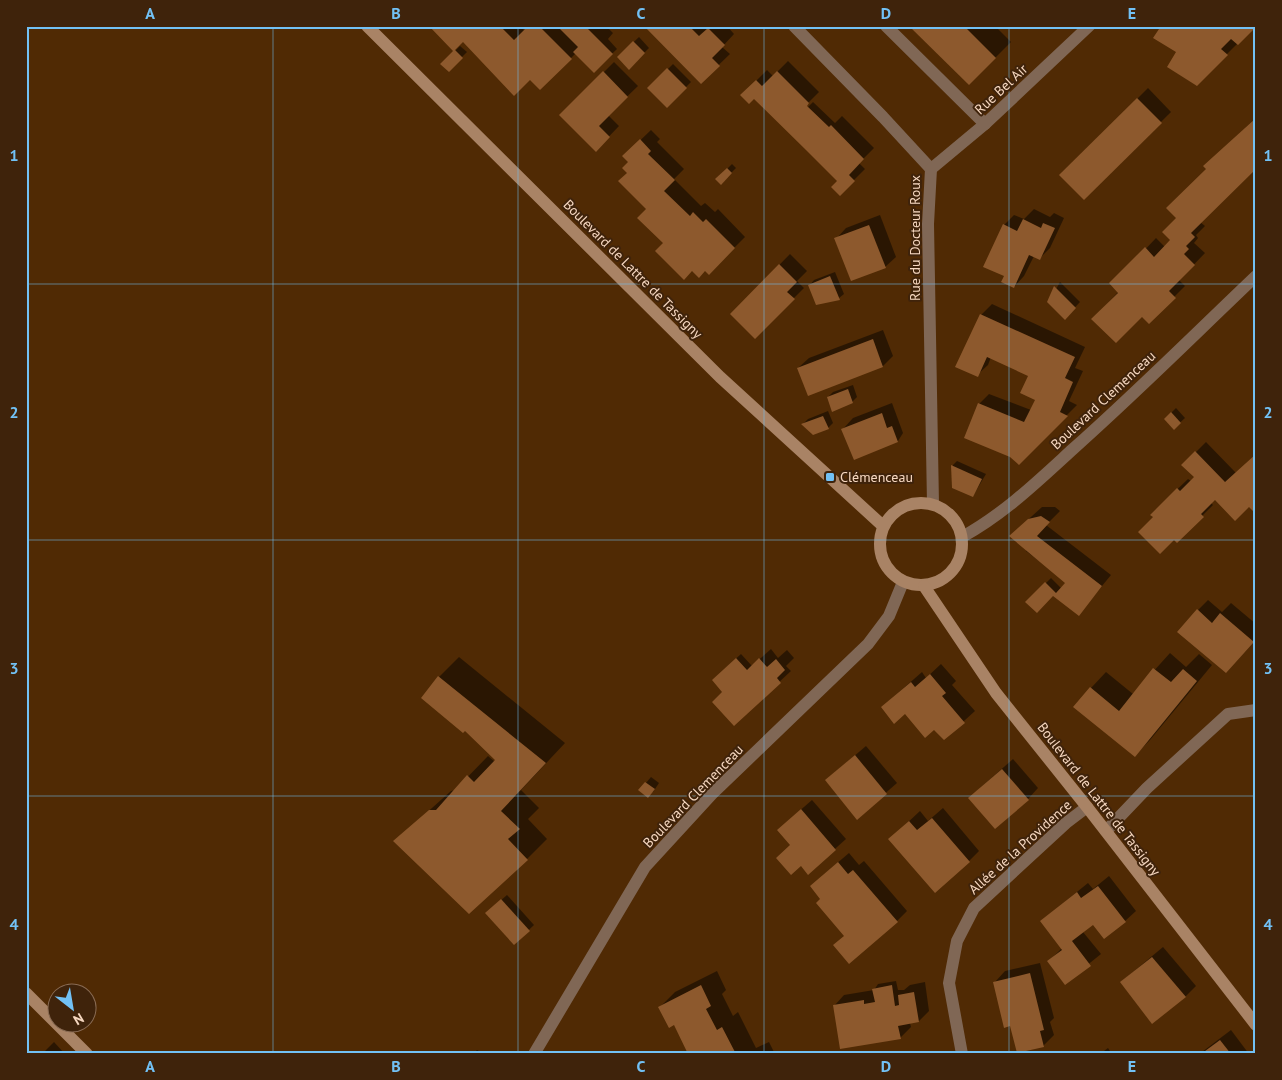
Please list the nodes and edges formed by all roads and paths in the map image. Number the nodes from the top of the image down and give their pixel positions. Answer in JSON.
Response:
{"nodes":[{"id":1,"x":367,"y":26,"type":"edge"},
{"id":2,"x":794,"y":26,"type":"edge"},
{"id":3,"x":886,"y":26,"type":"edge"},
{"id":4,"x":1089,"y":26,"type":"edge"},
{"id":5,"x":985,"y":124,"type":"junction"},
{"id":6,"x":931,"y":170,"type":"junction"},
{"id":7,"x":1256,"y":276,"type":"edge"},
{"id":8,"x":933,"y":504,"type":"junction"},
{"id":9,"x":884,"y":526,"type":"junction"},
{"id":10,"x":962,"y":536,"type":"junction"},
{"id":11,"x":903,"y":582,"type":"junction"},
{"id":12,"x":924,"y":586,"type":"junction"},
{"id":13,"x":1256,"y":710,"type":"edge"},
{"id":14,"x":1087,"y":806,"type":"junction"},
{"id":15,"x":1106,"y":831,"type":"junction"},
{"id":16,"x":26,"y":993,"type":"edge"},
{"id":17,"x":1256,"y":1025,"type":"edge"},
{"id":18,"x":87,"y":1054,"type":"edge"},
{"id":19,"x":534,"y":1054,"type":"edge"},
{"id":20,"x":962,"y":1054,"type":"edge"}],
"edges":[{"from":1,"to":9,"type":"street","name":"Boulevard de Lattre de Tassigny"},
{"from":2,"to":6,"type":"street","name":"Rue du Docteur Roux"},
{"from":3,"to":5,"type":"street"},
{"from":4,"to":5,"type":"street","name":"Rue Bel Air"},
{"from":5,"to":6,"type":"street","name":"Rue Bel Air"},
{"from":6,"to":8,"type":"street","name":"Rue du Docteur Roux"},
{"from":7,"to":10,"type":"street","name":"Boulevard Clemenceau"},
{"from":8,"to":9,"type":"street"},
{"from":8,"to":10,"type":"street"},
{"from":9,"to":11,"type":"street"},
{"from":10,"to":12,"type":"street"},
{"from":11,"to":12,"type":"street"},
{"from":11,"to":19,"type":"street","name":"Boulevard Clemenceau"},
{"from":12,"to":14,"type":"street","name":"Boulevard de Lattre de Tassigny"},
{"from":13,"to":15,"type":"street"},
{"from":14,"to":15,"type":"street","name":"Boulevard de Lattre de Tassigny"},
{"from":14,"to":20,"type":"street","name":"Allée de la Providence"},
{"from":15,"to":17,"type":"street","name":"Boulevard de Lattre de Tassigny"},
{"from":16,"to":18,"type":"street"}]}
